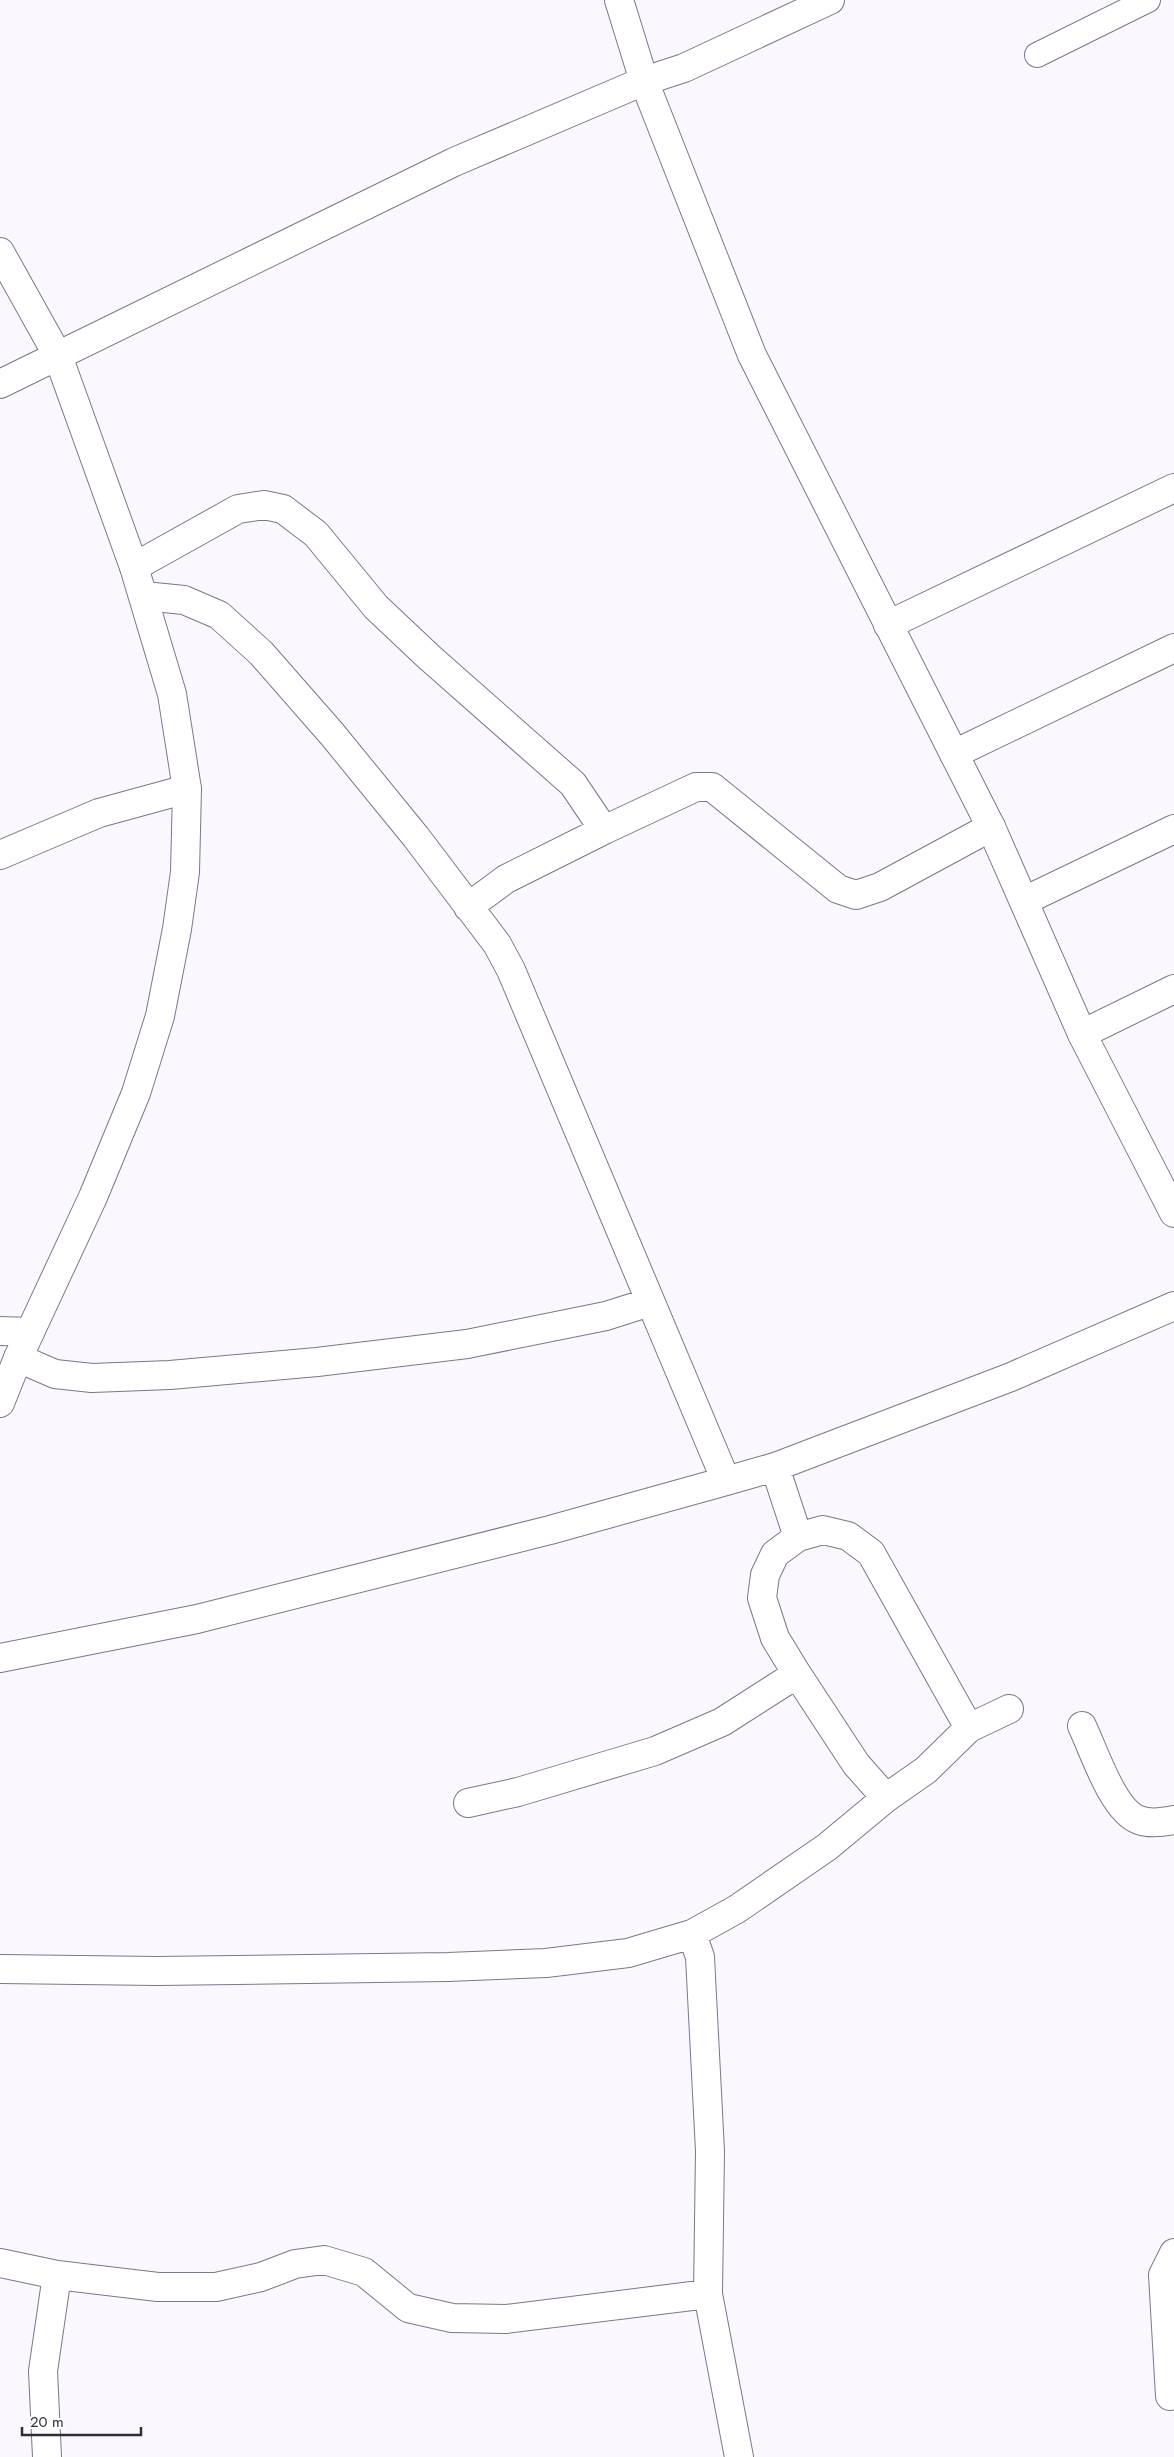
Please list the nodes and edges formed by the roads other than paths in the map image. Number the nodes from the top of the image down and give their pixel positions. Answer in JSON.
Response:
{"nodes":[{"id":1,"x":619,"y":0,"type":"edge"},
{"id":2,"x":830,"y":0,"type":"edge"},
{"id":3,"x":1148,"y":0,"type":"edge"},
{"id":4,"x":1036,"y":55,"type":"dead end"},
{"id":5,"x":644,"y":81,"type":"junction"},
{"id":6,"x":0,"y":252,"type":"edge"},
{"id":7,"x":58,"y":356,"type":"junction"},
{"id":8,"x":0,"y":384,"type":"edge"},
{"id":9,"x":1174,"y":488,"type":"edge"},
{"id":10,"x":134,"y":567,"type":"junction"},
{"id":11,"x":144,"y":596,"type":"junction"},
{"id":12,"x":888,"y":625,"type":"junction"},
{"id":13,"x":1174,"y":648,"type":"edge"},
{"id":14,"x":954,"y":754,"type":"junction"},
{"id":15,"x":187,"y":789,"type":"junction"},
{"id":16,"x":991,"y":827,"type":"junction"},
{"id":17,"x":1174,"y":829,"type":"edge"},
{"id":18,"x":604,"y":830,"type":"junction"},
{"id":19,"x":0,"y":855,"type":"edge"},
{"id":20,"x":1024,"y":901,"type":"junction"},
{"id":21,"x":468,"y":907,"type":"junction"},
{"id":22,"x":1174,"y":989,"type":"edge"},
{"id":23,"x":1082,"y":1034,"type":"junction"},
{"id":24,"x":1174,"y":1213,"type":"edge"},
{"id":25,"x":650,"y":1302,"type":"junction"},
{"id":26,"x":1174,"y":1306,"type":"edge"},
{"id":27,"x":0,"y":1331,"type":"edge"},
{"id":28,"x":30,"y":1332,"type":"junction"},
{"id":29,"x":18,"y":1358,"type":"junction"},
{"id":30,"x":0,"y":1403,"type":"edge"},
{"id":31,"x":775,"y":1467,"type":"junction"},
{"id":32,"x":726,"y":1481,"type":"junction"},
{"id":33,"x":798,"y":1537,"type":"junction"},
{"id":34,"x":0,"y":1658,"type":"edge"},
{"id":35,"x":797,"y":1674,"type":"junction"},
{"id":36,"x":1009,"y":1709,"type":"dead end"},
{"id":37,"x":1082,"y":1726,"type":"dead end"},
{"id":38,"x":969,"y":1728,"type":"junction"},
{"id":39,"x":886,"y":1798,"type":"junction"},
{"id":40,"x":468,"y":1803,"type":"dead end"},
{"id":41,"x":1174,"y":1820,"type":"edge"},
{"id":42,"x":692,"y":1934,"type":"junction"},
{"id":43,"x":0,"y":1968,"type":"edge"},
{"id":44,"x":1174,"y":2253,"type":"edge"},
{"id":45,"x":0,"y":2263,"type":"edge"},
{"id":46,"x":57,"y":2275,"type":"junction"},
{"id":47,"x":708,"y":2294,"type":"junction"},
{"id":48,"x":1170,"y":2396,"type":"dead end"},
{"id":49,"x":47,"y":2457,"type":"edge"},
{"id":50,"x":739,"y":2457,"type":"edge"}],
"edges":[{"from":1,"to":5,"type":"street"},
{"from":2,"to":5,"type":"street"},
{"from":3,"to":4,"type":"lane"},
{"from":5,"to":7,"type":"street"},
{"from":5,"to":12,"type":"street"},
{"from":6,"to":7,"type":"street"},
{"from":7,"to":8,"type":"street"},
{"from":7,"to":10,"type":"street"},
{"from":9,"to":12,"type":"street"},
{"from":10,"to":11,"type":"street"},
{"from":10,"to":18,"type":"street"},
{"from":11,"to":15,"type":"street"},
{"from":11,"to":21,"type":"street"},
{"from":12,"to":14,"type":"street"},
{"from":13,"to":14,"type":"street"},
{"from":14,"to":16,"type":"street"},
{"from":15,"to":19,"type":"street"},
{"from":15,"to":28,"type":"street"},
{"from":16,"to":18,"type":"street"},
{"from":16,"to":20,"type":"street"},
{"from":17,"to":20,"type":"street"},
{"from":18,"to":21,"type":"street"},
{"from":20,"to":23,"type":"street"},
{"from":21,"to":25,"type":"street"},
{"from":22,"to":23,"type":"street"},
{"from":23,"to":24,"type":"street"},
{"from":25,"to":29,"type":"street"},
{"from":25,"to":32,"type":"street"},
{"from":26,"to":31,"type":"street"},
{"from":27,"to":28,"type":"street"},
{"from":28,"to":29,"type":"street"},
{"from":29,"to":30,"type":"street"},
{"from":31,"to":32,"type":"street"},
{"from":31,"to":33,"type":"street"},
{"from":32,"to":34,"type":"street"},
{"from":33,"to":35,"type":"street"},
{"from":33,"to":38,"type":"street"},
{"from":35,"to":39,"type":"street"},
{"from":35,"to":40,"type":"street"},
{"from":36,"to":38,"type":"street"},
{"from":37,"to":41,"type":"street"},
{"from":38,"to":39,"type":"street"},
{"from":39,"to":42,"type":"street"},
{"from":42,"to":43,"type":"street"},
{"from":42,"to":47,"type":"street"},
{"from":44,"to":48,"type":"street"},
{"from":45,"to":46,"type":"street"},
{"from":46,"to":47,"type":"street"},
{"from":46,"to":49,"type":"street"},
{"from":47,"to":50,"type":"street"}]}
